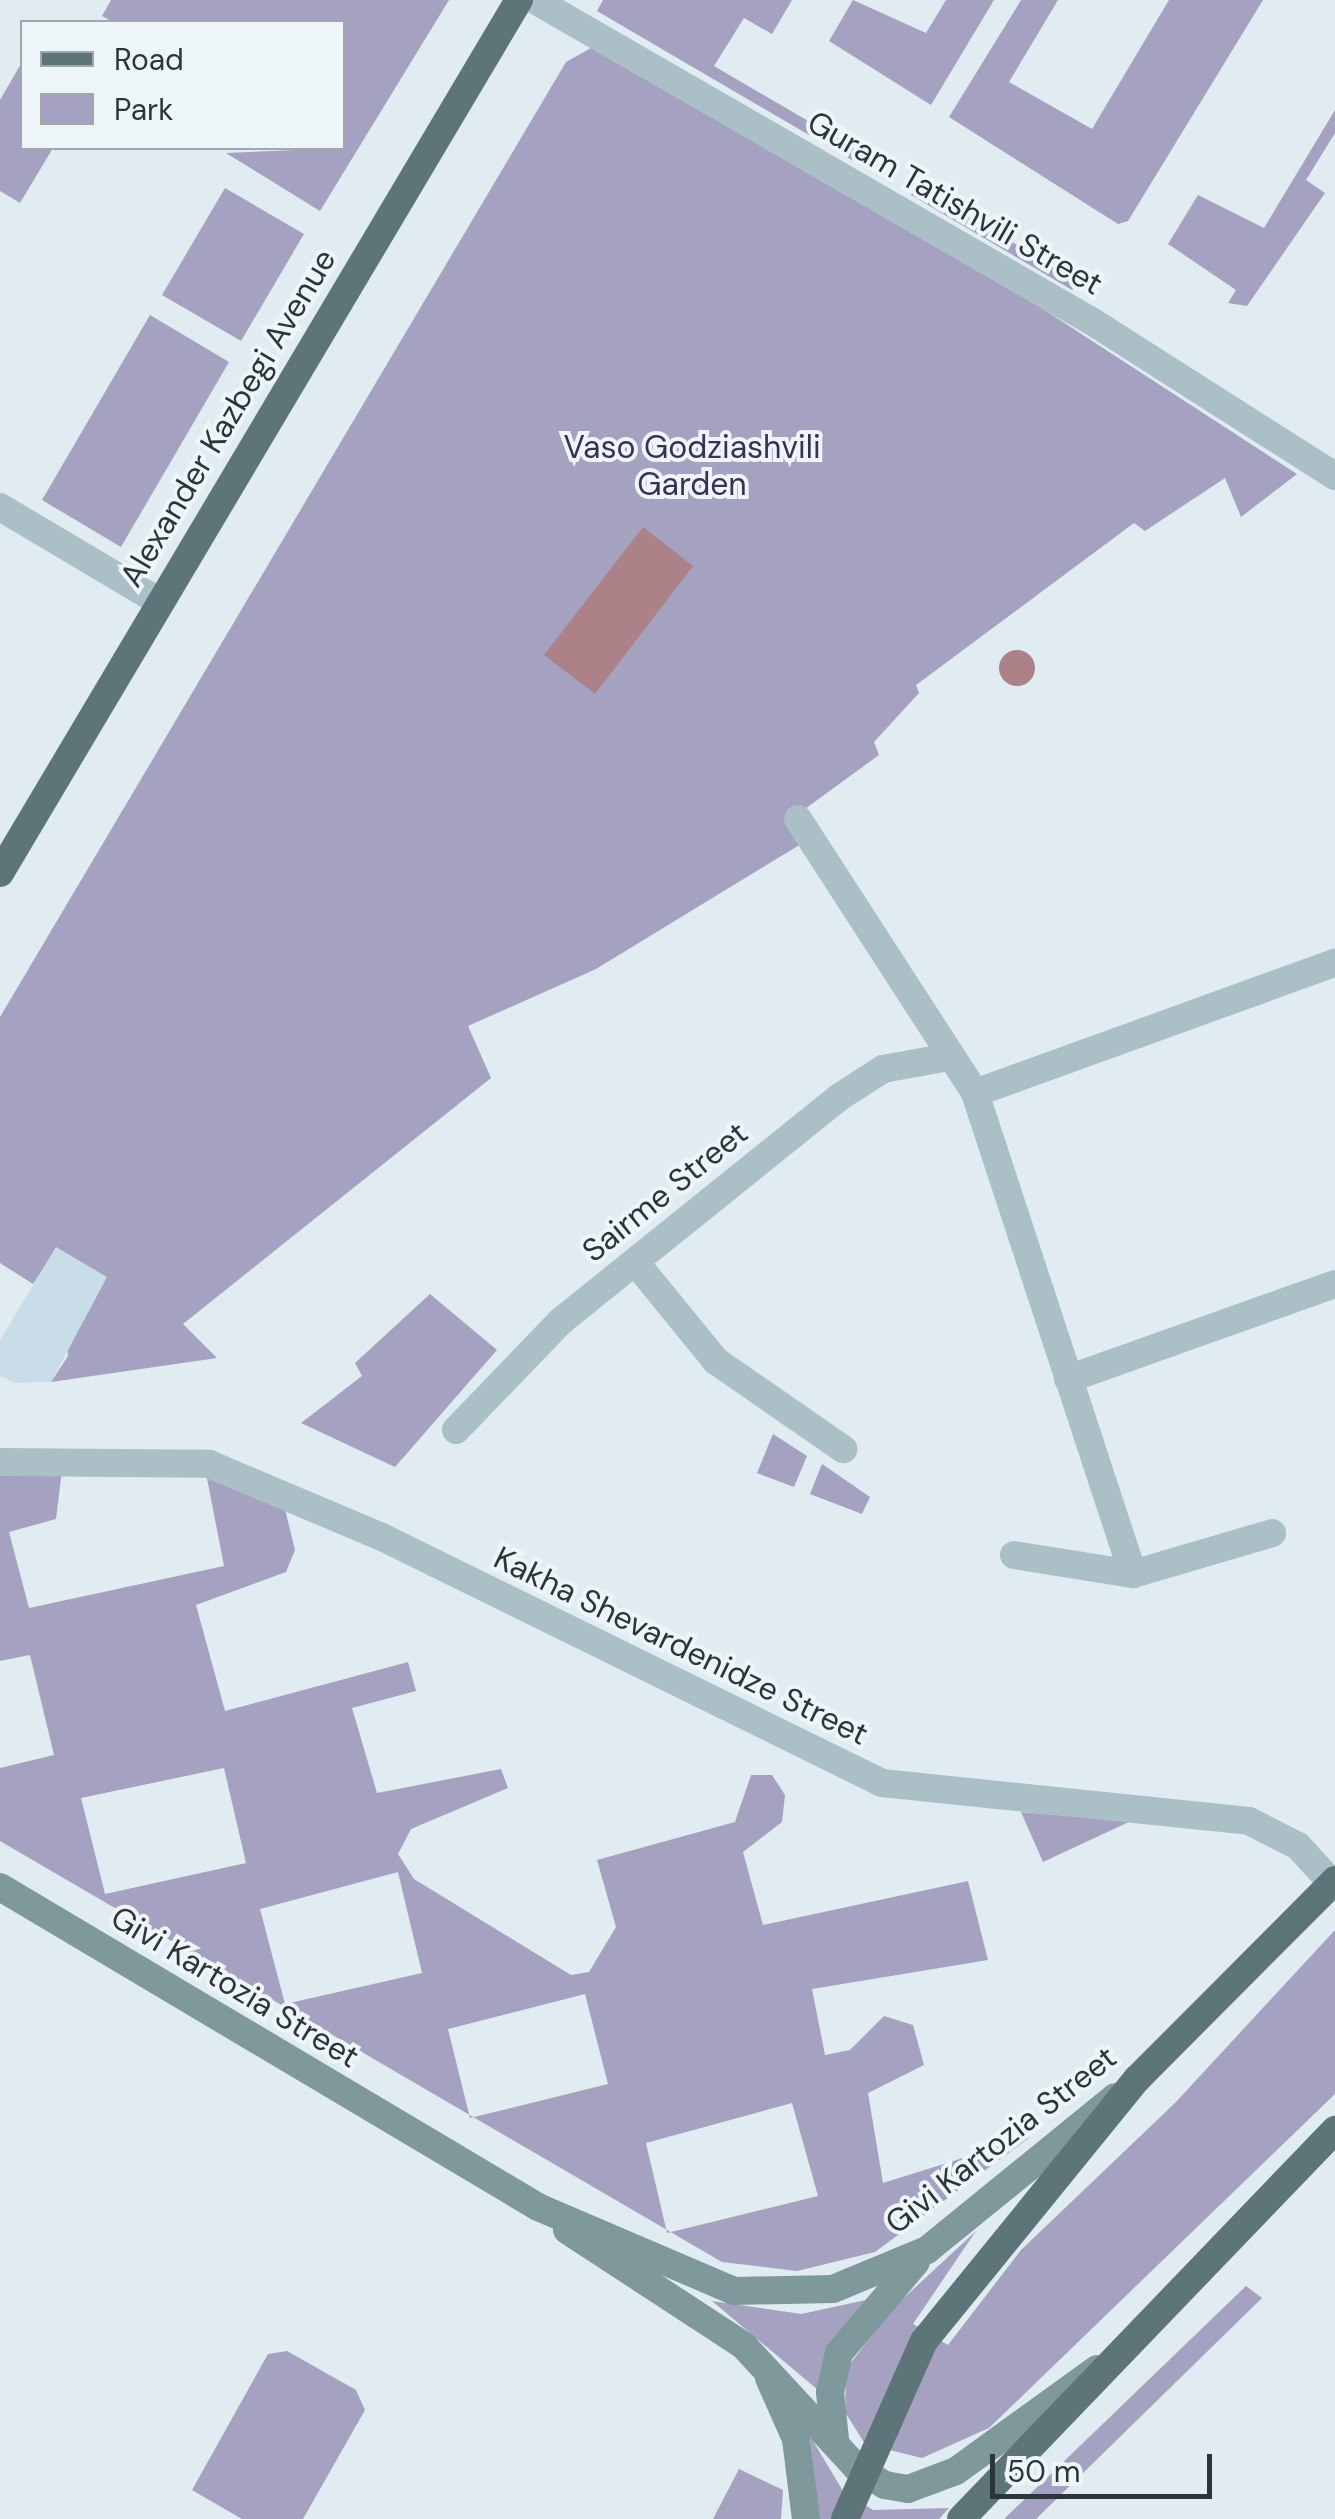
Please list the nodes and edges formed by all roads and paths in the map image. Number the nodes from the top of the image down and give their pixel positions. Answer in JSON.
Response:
{"nodes":[{"id":1,"x":519,"y":0,"type":"edge"},
{"id":2,"x":534,"y":0,"type":"edge"},
{"id":3,"x":1335,"y":476,"type":"edge"},
{"id":4,"x":0,"y":507,"type":"edge"},
{"id":5,"x":160,"y":602,"type":"junction"},
{"id":6,"x":798,"y":819,"type":"dead end"},
{"id":7,"x":0,"y":872,"type":"edge"},
{"id":8,"x":1335,"y":963,"type":"edge"},
{"id":9,"x":949,"y":1057,"type":"junction"},
{"id":10,"x":974,"y":1093,"type":"junction"},
{"id":11,"x":636,"y":1263,"type":"junction"},
{"id":12,"x":1335,"y":1284,"type":"edge"},
{"id":13,"x":1068,"y":1380,"type":"junction"},
{"id":14,"x":456,"y":1430,"type":"dead end"},
{"id":15,"x":843,"y":1449,"type":"dead end"},
{"id":16,"x":0,"y":1462,"type":"edge"},
{"id":17,"x":1272,"y":1532,"type":"dead end"},
{"id":18,"x":1014,"y":1555,"type":"dead end"},
{"id":19,"x":1133,"y":1574,"type":"junction"},
{"id":20,"x":1333,"y":1881,"type":"edge"},
{"id":21,"x":0,"y":1887,"type":"edge"},
{"id":22,"x":1138,"y":2079,"type":"junction"},
{"id":23,"x":1335,"y":2130,"type":"edge"},
{"id":24,"x":538,"y":2207,"type":"junction"},
{"id":25,"x":927,"y":2250,"type":"junction"},
{"id":26,"x":763,"y":2363,"type":"junction"},
{"id":27,"x":1099,"y":2368,"type":"junction"},
{"id":28,"x":835,"y":2440,"type":"junction"},
{"id":29,"x":806,"y":2519,"type":"edge"},
{"id":30,"x":845,"y":2519,"type":"edge"},
{"id":31,"x":960,"y":2519,"type":"edge"}],
"edges":[{"from":1,"to":5,"type":"main road","name":"Alexander Kazbegi Avenue"},
{"from":2,"to":3,"type":"street","name":"Guram Tatishvili Street"},
{"from":4,"to":5,"type":"street"},
{"from":5,"to":7,"type":"main road","name":"Alexander Kazbegi Avenue"},
{"from":6,"to":9,"type":"street"},
{"from":8,"to":10,"type":"street"},
{"from":9,"to":10,"type":"street"},
{"from":9,"to":11,"type":"street","name":"Sairme Street"},
{"from":10,"to":13,"type":"street"},
{"from":11,"to":14,"type":"street","name":"Sairme Street"},
{"from":11,"to":15,"type":"street"},
{"from":12,"to":13,"type":"street"},
{"from":13,"to":19,"type":"street"},
{"from":16,"to":20,"type":"street","name":"Kakha Shevardenidze Street"},
{"from":17,"to":19,"type":"street"},
{"from":18,"to":19,"type":"street"},
{"from":20,"to":22,"type":"main road","name":"Givi Kartozia Street"},
{"from":21,"to":24,"type":"main road","name":"Givi Kartozia Street"},
{"from":22,"to":25,"type":"main road","name":"Givi Kartozia Street"},
{"from":22,"to":30,"type":"main road","bridge":true},
{"from":23,"to":27,"type":"main road"},
{"from":24,"to":25,"type":"main road","name":"Givi Kartozia Street"},
{"from":24,"to":26,"type":"main road","name":"Givi Kartozia Street"},
{"from":25,"to":28,"type":"main road"},
{"from":26,"to":28,"type":"main road","name":"Givi Kartozia Street"},
{"from":26,"to":29,"type":"main road"},
{"from":27,"to":28,"type":"main road","name":"Givi Kartozia Street"},
{"from":27,"to":31,"type":"main road"}]}
